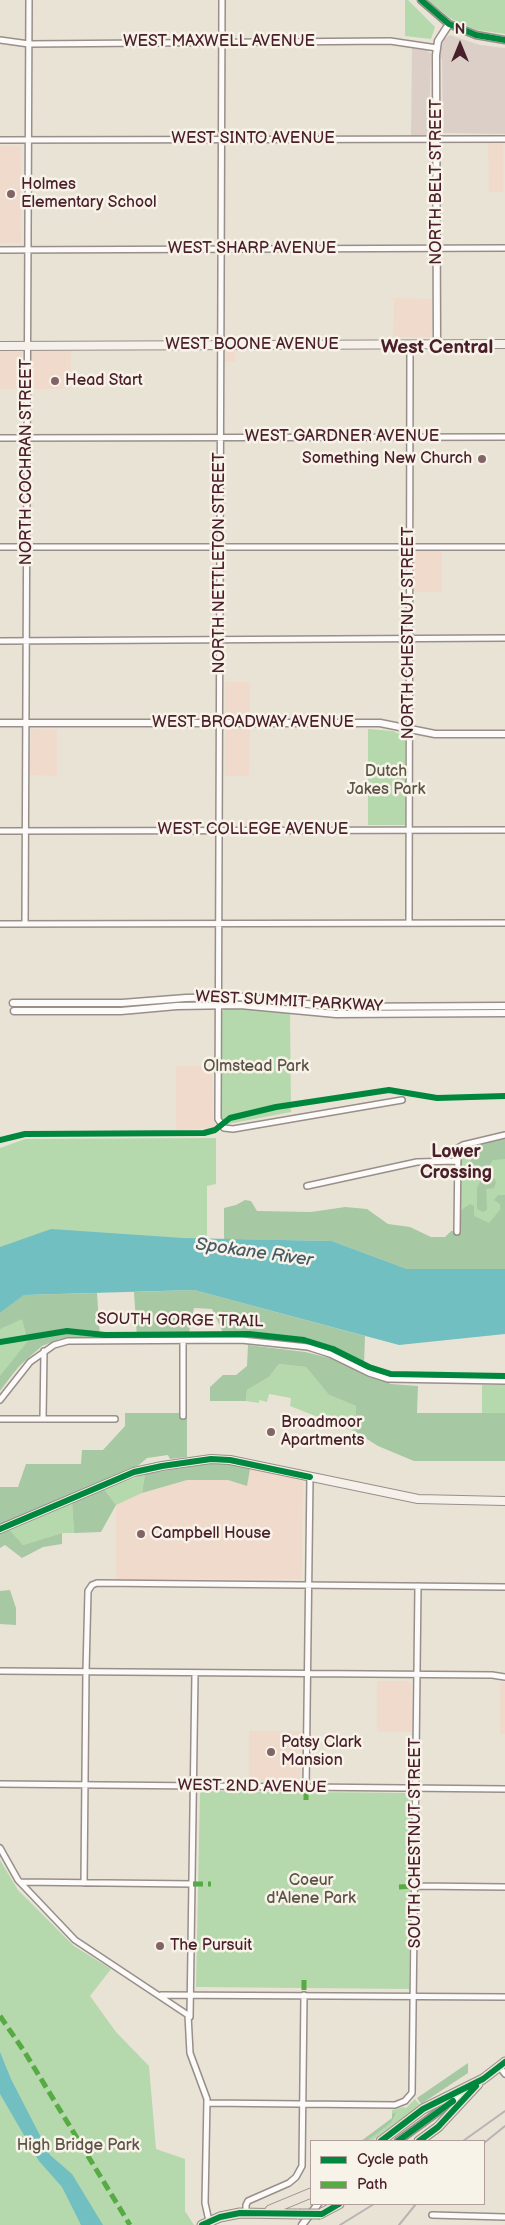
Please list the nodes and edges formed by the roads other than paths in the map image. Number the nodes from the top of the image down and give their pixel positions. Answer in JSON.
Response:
{"nodes":[{"id":1,"x":29,"y":0,"type":"edge"},
{"id":2,"x":222,"y":0,"type":"edge"},
{"id":3,"x":421,"y":0,"type":"edge"},
{"id":4,"x":449,"y":24,"type":"junction"},
{"id":5,"x":0,"y":40,"type":"edge"},
{"id":6,"x":505,"y":40,"type":"edge"},
{"id":7,"x":222,"y":42,"type":"junction"},
{"id":8,"x":29,"y":44,"type":"junction"},
{"id":9,"x":437,"y":48,"type":"junction"},
{"id":10,"x":222,"y":139,"type":"junction"},
{"id":11,"x":437,"y":139,"type":"junction"},
{"id":12,"x":505,"y":139,"type":"edge"},
{"id":13,"x":0,"y":140,"type":"edge"},
{"id":14,"x":28,"y":140,"type":"junction"},
{"id":15,"x":222,"y":248,"type":"junction"},
{"id":16,"x":505,"y":248,"type":"edge"},
{"id":17,"x":437,"y":249,"type":"junction"},
{"id":18,"x":0,"y":250,"type":"edge"},
{"id":19,"x":29,"y":250,"type":"junction"},
{"id":20,"x":410,"y":344,"type":"junction"},
{"id":21,"x":437,"y":344,"type":"junction"},
{"id":22,"x":505,"y":344,"type":"edge"},
{"id":23,"x":221,"y":345,"type":"junction"},
{"id":24,"x":0,"y":346,"type":"edge"},
{"id":25,"x":28,"y":346,"type":"junction"},
{"id":26,"x":221,"y":437,"type":"junction"},
{"id":27,"x":410,"y":437,"type":"junction"},
{"id":28,"x":505,"y":437,"type":"edge"},
{"id":29,"x":0,"y":438,"type":"edge"},
{"id":30,"x":27,"y":438,"type":"junction"},
{"id":31,"x":409,"y":546,"type":"junction"},
{"id":32,"x":0,"y":547,"type":"edge"},
{"id":33,"x":27,"y":547,"type":"junction"},
{"id":34,"x":505,"y":547,"type":"edge"},
{"id":35,"x":220,"y":548,"type":"junction"},
{"id":36,"x":505,"y":638,"type":"edge"},
{"id":37,"x":220,"y":639,"type":"junction"},
{"id":38,"x":409,"y":639,"type":"junction"},
{"id":39,"x":0,"y":641,"type":"edge"},
{"id":40,"x":27,"y":641,"type":"junction"},
{"id":41,"x":0,"y":723,"type":"edge"},
{"id":42,"x":27,"y":723,"type":"junction"},
{"id":43,"x":220,"y":723,"type":"junction"},
{"id":44,"x":409,"y":728,"type":"junction"},
{"id":45,"x":505,"y":734,"type":"edge"},
{"id":46,"x":219,"y":830,"type":"junction"},
{"id":47,"x":409,"y":830,"type":"junction"},
{"id":48,"x":505,"y":830,"type":"edge"},
{"id":49,"x":0,"y":831,"type":"edge"},
{"id":50,"x":25,"y":831,"type":"junction"},
{"id":51,"x":219,"y":923,"type":"junction"},
{"id":52,"x":409,"y":923,"type":"junction"},
{"id":53,"x":505,"y":923,"type":"edge"},
{"id":54,"x":0,"y":924,"type":"edge"},
{"id":55,"x":25,"y":924,"type":"junction"},
{"id":56,"x":218,"y":998,"type":"junction"},
{"id":57,"x":57,"y":1004,"type":"junction"},
{"id":58,"x":219,"y":1005,"type":"junction"},
{"id":59,"x":505,"y":1006,"type":"edge"},
{"id":60,"x":454,"y":1007,"type":"junction"},
{"id":61,"x":57,"y":1011,"type":"junction"},
{"id":62,"x":367,"y":1011,"type":"junction"},
{"id":63,"x":505,"y":1014,"type":"edge"},
{"id":64,"x":454,"y":1015,"type":"junction"},
{"id":65,"x":402,"y":1100,"type":"dead end"},
{"id":66,"x":505,"y":1135,"type":"edge"},
{"id":67,"x":457,"y":1161,"type":"junction"},
{"id":68,"x":307,"y":1186,"type":"dead end"},
{"id":69,"x":457,"y":1232,"type":"dead end"},
{"id":70,"x":182,"y":1341,"type":"junction"},
{"id":71,"x":44,"y":1351,"type":"junction"},
{"id":72,"x":505,"y":1380,"type":"edge"},
{"id":73,"x":0,"y":1400,"type":"edge"},
{"id":74,"x":182,"y":1416,"type":"dead end"},
{"id":75,"x":0,"y":1418,"type":"edge"},
{"id":76,"x":43,"y":1419,"type":"junction"},
{"id":77,"x":116,"y":1419,"type":"dead end"},
{"id":78,"x":310,"y":1478,"type":"junction"},
{"id":79,"x":505,"y":1501,"type":"edge"},
{"id":80,"x":0,"y":1529,"type":"edge"},
{"id":81,"x":308,"y":1584,"type":"junction"},
{"id":82,"x":418,"y":1586,"type":"junction"},
{"id":83,"x":505,"y":1587,"type":"edge"},
{"id":84,"x":0,"y":1670,"type":"edge"},
{"id":85,"x":86,"y":1671,"type":"junction"},
{"id":86,"x":505,"y":1672,"type":"edge"},
{"id":87,"x":195,"y":1673,"type":"junction"},
{"id":88,"x":308,"y":1674,"type":"junction"},
{"id":89,"x":416,"y":1674,"type":"junction"},
{"id":90,"x":492,"y":1674,"type":"junction"},
{"id":91,"x":505,"y":1677,"type":"edge"},
{"id":92,"x":0,"y":1784,"type":"edge"},
{"id":93,"x":85,"y":1785,"type":"junction"},
{"id":94,"x":195,"y":1786,"type":"junction"},
{"id":95,"x":306,"y":1788,"type":"junction"},
{"id":96,"x":416,"y":1789,"type":"junction"},
{"id":97,"x":505,"y":1789,"type":"edge"},
{"id":98,"x":0,"y":1848,"type":"edge"},
{"id":99,"x":20,"y":1882,"type":"junction"},
{"id":100,"x":84,"y":1883,"type":"junction"},
{"id":101,"x":193,"y":1884,"type":"junction"},
{"id":102,"x":415,"y":1886,"type":"junction"},
{"id":103,"x":505,"y":1886,"type":"edge"},
{"id":104,"x":160,"y":1995,"type":"junction"},
{"id":105,"x":192,"y":1995,"type":"junction"},
{"id":106,"x":304,"y":1995,"type":"junction"},
{"id":107,"x":415,"y":1996,"type":"junction"},
{"id":108,"x":505,"y":1997,"type":"edge"},
{"id":109,"x":190,"y":2020,"type":"junction"},
{"id":110,"x":503,"y":2067,"type":"edge"},
{"id":111,"x":483,"y":2079,"type":"junction"},
{"id":112,"x":207,"y":2103,"type":"junction"},
{"id":113,"x":302,"y":2104,"type":"junction"},
{"id":114,"x":382,"y":2140,"type":"edge"},
{"id":115,"x":399,"y":2140,"type":"edge"},
{"id":116,"x":420,"y":2140,"type":"edge"},
{"id":117,"x":310,"y":2193,"type":"edge"},
{"id":118,"x":317,"y":2205,"type":"edge"},
{"id":119,"x":337,"y":2205,"type":"edge"},
{"id":120,"x":246,"y":2213,"type":"junction"},
{"id":121,"x":258,"y":2213,"type":"junction"},
{"id":122,"x":432,"y":2215,"type":"dead end"},
{"id":123,"x":505,"y":2216,"type":"edge"},
{"id":124,"x":206,"y":2223,"type":"edge"},
{"id":125,"x":302,"y":2225,"type":"edge"}],
"edges":[{"from":1,"to":8,"type":"street","name":"NORTH COCHRAN STREET"},
{"from":2,"to":7,"type":"street","name":"NORTH NETTLETON STREET"},
{"from":3,"to":4,"type":"street"},
{"from":4,"to":6,"type":"street"},
{"from":4,"to":9,"type":"street","name":"NORTH BELT STREET"},
{"from":5,"to":8,"type":"street","name":"WEST MAXWELL AVENUE"},
{"from":7,"to":8,"type":"street","name":"WEST MAXWELL AVENUE"},
{"from":7,"to":9,"type":"street","name":"WEST MAXWELL AVENUE"},
{"from":7,"to":10,"type":"street","name":"NORTH NETTLETON STREET"},
{"from":8,"to":14,"type":"street","name":"NORTH COCHRAN STREET"},
{"from":9,"to":11,"type":"street","name":"NORTH BELT STREET"},
{"from":10,"to":11,"type":"street","name":"WEST SINTO AVENUE"},
{"from":10,"to":14,"type":"street","name":"WEST SINTO AVENUE"},
{"from":10,"to":15,"type":"street","name":"NORTH NETTLETON STREET"},
{"from":11,"to":12,"type":"street","name":"WEST SINTO AVENUE"},
{"from":11,"to":17,"type":"street","name":"NORTH BELT STREET"},
{"from":13,"to":14,"type":"street","name":"WEST SINTO AVENUE"},
{"from":14,"to":19,"type":"street","name":"NORTH COCHRAN STREET"},
{"from":15,"to":17,"type":"street","name":"WEST SHARP AVENUE"},
{"from":15,"to":19,"type":"street","name":"WEST SHARP AVENUE"},
{"from":15,"to":23,"type":"street","name":"NORTH NETTLETON STREET"},
{"from":16,"to":17,"type":"street","name":"WEST SHARP AVENUE"},
{"from":17,"to":21,"type":"street","name":"NORTH BELT STREET"},
{"from":18,"to":19,"type":"street","name":"WEST SHARP AVENUE"},
{"from":19,"to":25,"type":"street","name":"NORTH COCHRAN STREET"},
{"from":20,"to":21,"type":"main road","name":"WEST BOONE AVENUE"},
{"from":20,"to":23,"type":"main road","name":"WEST BOONE AVENUE"},
{"from":20,"to":27,"type":"street","name":"NORTH CHESTNUT STREET"},
{"from":21,"to":22,"type":"main road","name":"WEST BOONE AVENUE"},
{"from":23,"to":25,"type":"main road","name":"WEST BOONE AVENUE"},
{"from":23,"to":26,"type":"street","name":"NORTH NETTLETON STREET"},
{"from":24,"to":25,"type":"main road","name":"WEST BOONE AVENUE"},
{"from":25,"to":30,"type":"street","name":"NORTH COCHRAN STREET"},
{"from":26,"to":27,"type":"street","name":"WEST GARDNER AVENUE"},
{"from":26,"to":30,"type":"street","name":"WEST GARDNER AVENUE"},
{"from":26,"to":35,"type":"street","name":"NORTH NETTLETON STREET"},
{"from":27,"to":28,"type":"street","name":"WEST GARDNER AVENUE"},
{"from":27,"to":31,"type":"street","name":"NORTH CHESTNUT STREET"},
{"from":29,"to":30,"type":"street","name":"WEST GARDNER AVENUE"},
{"from":30,"to":33,"type":"street","name":"NORTH COCHRAN STREET"},
{"from":31,"to":34,"type":"street"},
{"from":31,"to":35,"type":"street"},
{"from":31,"to":38,"type":"street","name":"NORTH CHESTNUT STREET"},
{"from":32,"to":33,"type":"street"},
{"from":33,"to":35,"type":"street"},
{"from":33,"to":40,"type":"street","name":"NORTH COCHRAN STREET"},
{"from":35,"to":37,"type":"street","name":"NORTH NETTLETON STREET"},
{"from":36,"to":38,"type":"street"},
{"from":37,"to":38,"type":"street"},
{"from":37,"to":40,"type":"street"},
{"from":37,"to":43,"type":"street","name":"NORTH NETTLETON STREET"},
{"from":38,"to":44,"type":"street","name":"NORTH CHESTNUT STREET"},
{"from":39,"to":40,"type":"street"},
{"from":40,"to":42,"type":"street","name":"NORTH COCHRAN STREET"},
{"from":41,"to":42,"type":"street","name":"WEST BROADWAY AVENUE"},
{"from":42,"to":43,"type":"street","name":"WEST BROADWAY AVENUE"},
{"from":42,"to":50,"type":"street","name":"NORTH COCHRAN STREET"},
{"from":43,"to":44,"type":"street","name":"WEST BROADWAY AVENUE"},
{"from":43,"to":46,"type":"street","name":"NORTH NETTLETON STREET"},
{"from":44,"to":45,"type":"street","name":"WEST BROADWAY AVENUE"},
{"from":44,"to":47,"type":"street","name":"NORTH CHESTNUT STREET"},
{"from":46,"to":47,"type":"street","name":"WEST COLLEGE AVENUE"},
{"from":46,"to":50,"type":"street","name":"WEST COLLEGE AVENUE"},
{"from":46,"to":51,"type":"street","name":"NORTH NETTLETON STREET"},
{"from":47,"to":48,"type":"street","name":"WEST COLLEGE AVENUE"},
{"from":47,"to":52,"type":"street","name":"NORTH CHESTNUT STREET"},
{"from":49,"to":50,"type":"street","name":"WEST COLLEGE AVENUE"},
{"from":50,"to":55,"type":"street","name":"NORTH COCHRAN STREET"},
{"from":51,"to":52,"type":"street"},
{"from":51,"to":55,"type":"street"},
{"from":51,"to":56,"type":"street","name":"NORTH NETTLETON STREET"},
{"from":52,"to":53,"type":"street"},
{"from":54,"to":55,"type":"street"},
{"from":56,"to":57,"type":"street","name":"WEST SUMMIT PARKWAY"},
{"from":56,"to":58,"type":"street","name":"NORTH NETTLETON STREET"},
{"from":56,"to":62,"type":"street","name":"WEST SUMMIT PARKWAY"},
{"from":57,"to":61,"type":"street"},
{"from":57,"to":61,"type":"street","name":"WEST SUMMIT PARKWAY"},
{"from":58,"to":61,"type":"street","name":"WEST SUMMIT PARKWAY"},
{"from":58,"to":62,"type":"street","name":"WEST SUMMIT PARKWAY"},
{"from":58,"to":65,"type":"street","name":"NORTH NETTLETON STREET"},
{"from":59,"to":60,"type":"street","name":"WEST SUMMIT PARKWAY"},
{"from":60,"to":62,"type":"street","name":"WEST SUMMIT PARKWAY"},
{"from":60,"to":64,"type":"street"},
{"from":62,"to":64,"type":"street","name":"WEST SUMMIT PARKWAY"},
{"from":63,"to":64,"type":"street","name":"WEST SUMMIT PARKWAY"},
{"from":66,"to":67,"type":"street"},
{"from":67,"to":68,"type":"street"},
{"from":67,"to":69,"type":"street"},
{"from":70,"to":71,"type":"street"},
{"from":70,"to":72,"type":"street"},
{"from":70,"to":74,"type":"street"},
{"from":71,"to":73,"type":"street"},
{"from":71,"to":76,"type":"street"},
{"from":75,"to":76,"type":"street"},
{"from":76,"to":77,"type":"street"},
{"from":78,"to":79,"type":"main road"},
{"from":78,"to":80,"type":"main road"},
{"from":78,"to":81,"type":"street"},
{"from":81,"to":82,"type":"street"},
{"from":81,"to":85,"type":"street"},
{"from":81,"to":88,"type":"street"},
{"from":82,"to":83,"type":"street"},
{"from":82,"to":89,"type":"street","name":"SOUTH CHESTNUT STREET"},
{"from":84,"to":85,"type":"street"},
{"from":85,"to":87,"type":"street"},
{"from":85,"to":93,"type":"street"},
{"from":86,"to":90,"type":"street"},
{"from":87,"to":88,"type":"street"},
{"from":87,"to":94,"type":"street"},
{"from":88,"to":89,"type":"street"},
{"from":88,"to":95,"type":"street"},
{"from":89,"to":90,"type":"street"},
{"from":89,"to":96,"type":"street","name":"SOUTH CHESTNUT STREET"},
{"from":90,"to":91,"type":"street"},
{"from":92,"to":93,"type":"street","name":"WEST 2ND AVENUE"},
{"from":93,"to":94,"type":"street","name":"WEST 2ND AVENUE"},
{"from":93,"to":100,"type":"street"},
{"from":94,"to":95,"type":"street","name":"WEST 2ND AVENUE"},
{"from":94,"to":101,"type":"street"},
{"from":95,"to":96,"type":"street","name":"WEST 2ND AVENUE"},
{"from":96,"to":97,"type":"street","name":"WEST 2ND AVENUE"},
{"from":96,"to":102,"type":"street","name":"SOUTH CHESTNUT STREET"},
{"from":98,"to":99,"type":"street"},
{"from":99,"to":100,"type":"street"},
{"from":99,"to":104,"type":"street"},
{"from":100,"to":101,"type":"street"},
{"from":101,"to":105,"type":"street"},
{"from":102,"to":103,"type":"street"},
{"from":102,"to":107,"type":"street","name":"SOUTH CHESTNUT STREET"},
{"from":104,"to":105,"type":"street"},
{"from":104,"to":109,"type":"street"},
{"from":105,"to":106,"type":"street"},
{"from":105,"to":109,"type":"street"},
{"from":106,"to":107,"type":"street"},
{"from":106,"to":113,"type":"street"},
{"from":107,"to":108,"type":"street"},
{"from":107,"to":113,"type":"street","name":"SOUTH CHESTNUT STREET"},
{"from":109,"to":112,"type":"street"},
{"from":110,"to":111,"type":"main road"},
{"from":111,"to":114,"type":"main road"},
{"from":111,"to":115,"type":"street"},
{"from":111,"to":116,"type":"main road"},
{"from":112,"to":113,"type":"street"},
{"from":112,"to":124,"type":"street"},
{"from":113,"to":120,"type":"street"},
{"from":117,"to":121,"type":"main road"},
{"from":118,"to":125,"type":"street"},
{"from":119,"to":121,"type":"main road","bridge":true},
{"from":120,"to":121,"type":"main road"},
{"from":120,"to":124,"type":"main road"},
{"from":122,"to":123,"type":"street"}]}
